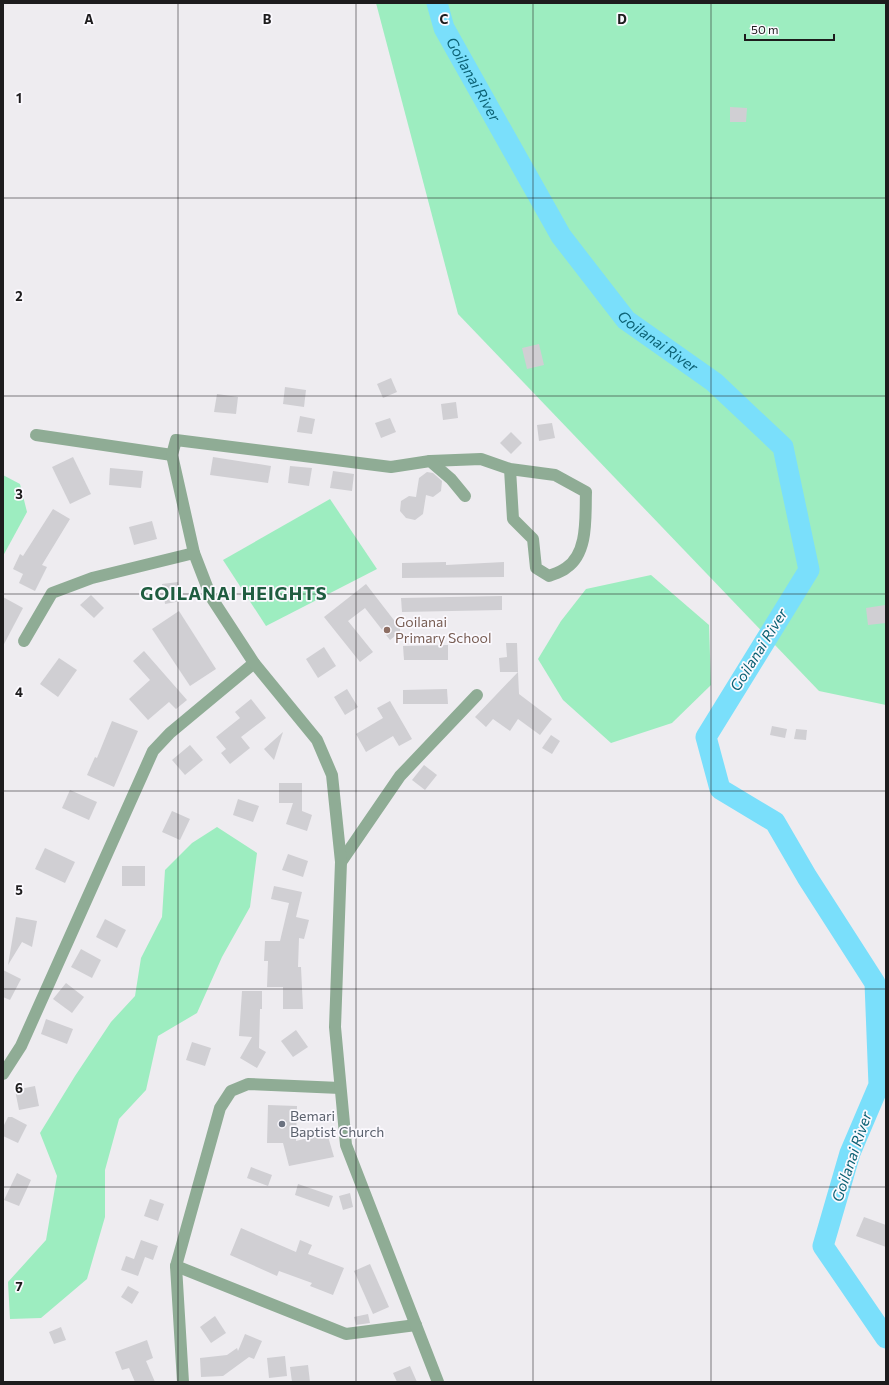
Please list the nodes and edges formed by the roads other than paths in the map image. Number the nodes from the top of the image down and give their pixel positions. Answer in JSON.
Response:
{"nodes":[{"id":1,"x":36,"y":435,"type":"dead end"},
{"id":2,"x":172,"y":455,"type":"junction"},
{"id":3,"x":430,"y":461,"type":"junction"},
{"id":4,"x":510,"y":469,"type":"junction"},
{"id":5,"x":465,"y":496,"type":"dead end"},
{"id":6,"x":194,"y":553,"type":"junction"},
{"id":7,"x":24,"y":641,"type":"dead end"},
{"id":8,"x":254,"y":663,"type":"junction"},
{"id":9,"x":477,"y":695,"type":"dead end"},
{"id":10,"x":341,"y":862,"type":"junction"},
{"id":11,"x":3,"y":1074,"type":"edge"},
{"id":12,"x":340,"y":1088,"type":"junction"},
{"id":13,"x":176,"y":1266,"type":"junction"},
{"id":14,"x":416,"y":1325,"type":"junction"},
{"id":15,"x":183,"y":1382,"type":"edge"},
{"id":16,"x":438,"y":1382,"type":"edge"}],
"edges":[{"from":1,"to":2,"type":"street"},
{"from":2,"to":3,"type":"street"},
{"from":2,"to":6,"type":"street"},
{"from":3,"to":4,"type":"street"},
{"from":3,"to":5,"type":"street"},
{"from":4,"to":4,"type":"street"},
{"from":6,"to":7,"type":"street"},
{"from":6,"to":8,"type":"street"},
{"from":8,"to":10,"type":"street"},
{"from":8,"to":11,"type":"street"},
{"from":9,"to":10,"type":"street"},
{"from":10,"to":12,"type":"street"},
{"from":12,"to":13,"type":"street"},
{"from":12,"to":14,"type":"street"},
{"from":13,"to":14,"type":"street"},
{"from":13,"to":15,"type":"street"},
{"from":14,"to":16,"type":"street"}]}
